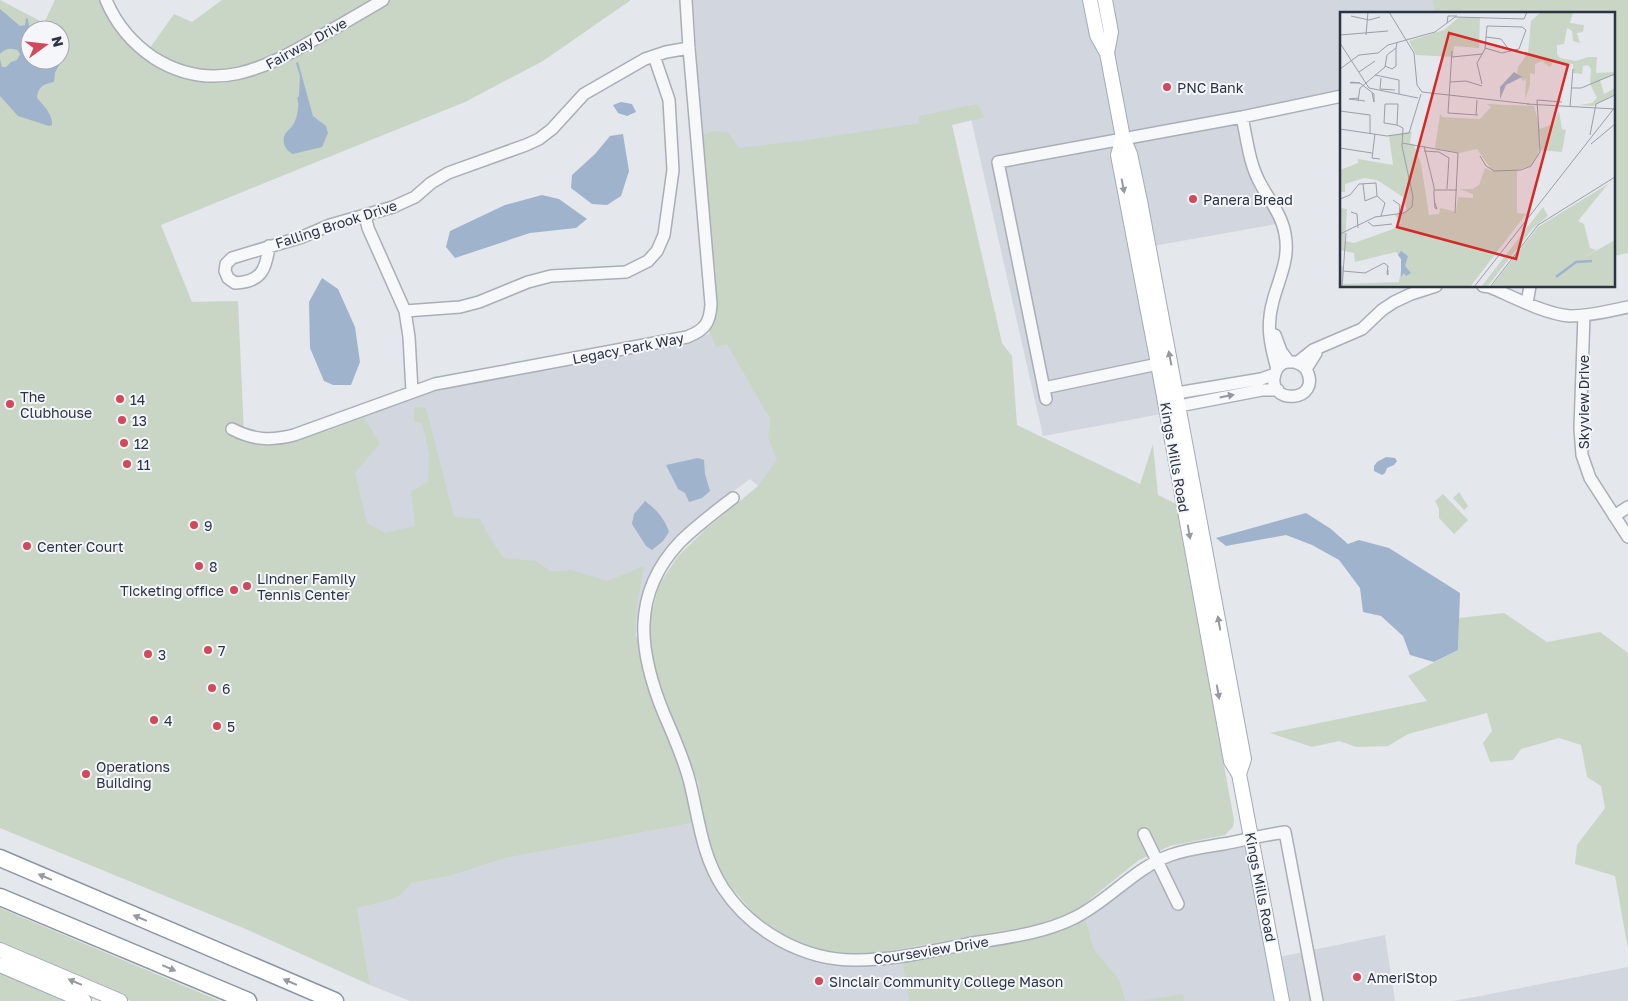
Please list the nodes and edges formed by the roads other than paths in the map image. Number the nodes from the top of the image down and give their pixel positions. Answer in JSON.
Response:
{"nodes":[{"id":1,"x":106,"y":0,"type":"edge"},
{"id":2,"x":383,"y":0,"type":"edge"},
{"id":3,"x":686,"y":0,"type":"edge"},
{"id":4,"x":1090,"y":0,"type":"edge"},
{"id":5,"x":1105,"y":0,"type":"edge"},
{"id":6,"x":689,"y":48,"type":"junction"},
{"id":7,"x":1107,"y":53,"type":"junction"},
{"id":8,"x":654,"y":56,"type":"junction"},
{"id":9,"x":1340,"y":96,"type":"edge"},
{"id":10,"x":1242,"y":117,"type":"junction"},
{"id":11,"x":1123,"y":138,"type":"junction"},
{"id":12,"x":365,"y":215,"type":"junction"},
{"id":13,"x":269,"y":246,"type":"dead end"},
{"id":14,"x":1430,"y":288,"type":"edge"},
{"id":15,"x":1492,"y":288,"type":"edge"},
{"id":16,"x":1530,"y":288,"type":"edge"},
{"id":17,"x":1527,"y":303,"type":"junction"},
{"id":18,"x":1628,"y":307,"type":"edge"},
{"id":19,"x":405,"y":311,"type":"junction"},
{"id":20,"x":1584,"y":315,"type":"junction"},
{"id":21,"x":1271,"y":318,"type":"junction"},
{"id":22,"x":1158,"y":364,"type":"junction"},
{"id":23,"x":1298,"y":364,"type":"junction"},
{"id":24,"x":1276,"y":371,"type":"junction"},
{"id":25,"x":1278,"y":390,"type":"junction"},
{"id":26,"x":412,"y":391,"type":"junction"},
{"id":27,"x":1178,"y":400,"type":"junction"},
{"id":28,"x":232,"y":429,"type":"dead end"},
{"id":29,"x":733,"y":498,"type":"dead end"},
{"id":30,"x":1628,"y":507,"type":"edge"},
{"id":31,"x":1614,"y":516,"type":"junction"},
{"id":32,"x":1628,"y":537,"type":"edge"},
{"id":33,"x":1239,"y":774,"type":"junction"},
{"id":34,"x":1144,"y":834,"type":"dead end"},
{"id":35,"x":1252,"y":838,"type":"junction"},
{"id":36,"x":0,"y":858,"type":"edge"},
{"id":37,"x":1158,"y":861,"type":"junction"},
{"id":38,"x":0,"y":897,"type":"edge"},
{"id":39,"x":1178,"y":904,"type":"dead end"},
{"id":40,"x":0,"y":950,"type":"edge"},
{"id":41,"x":0,"y":966,"type":"edge"},
{"id":42,"x":84,"y":1001,"type":"edge"},
{"id":43,"x":120,"y":1001,"type":"edge"},
{"id":44,"x":248,"y":1001,"type":"edge"},
{"id":45,"x":335,"y":1001,"type":"edge"},
{"id":46,"x":1282,"y":1001,"type":"edge"},
{"id":47,"x":1317,"y":1001,"type":"edge"}],
"edges":[{"from":1,"to":2,"type":"street","name":"Fairway Drive"},
{"from":3,"to":6,"type":"street","name":"Legacy Park Way"},
{"from":4,"to":7,"type":"main road","name":"Kings Mills Road"},
{"from":5,"to":7,"type":"main road","name":"Kings Mills Road"},
{"from":6,"to":8,"type":"street","name":"Falling Brook Drive"},
{"from":6,"to":26,"type":"street","name":"Legacy Park Way"},
{"from":7,"to":11,"type":"main road","name":"Kings Mills Road"},
{"from":8,"to":12,"type":"street","name":"Falling Brook Drive"},
{"from":8,"to":19,"type":"street"},
{"from":9,"to":10,"type":"street"},
{"from":10,"to":11,"type":"street"},
{"from":10,"to":21,"type":"street"},
{"from":11,"to":22,"type":"main road","name":"Kings Mills Road","one_way":true},
{"from":11,"to":22,"type":"street"},
{"from":27,"to":11,"type":"main road","name":"Kings Mills Road","one_way":true},
{"from":12,"to":13,"type":"street","name":"Falling Brook Drive"},
{"from":12,"to":19,"type":"street"},
{"from":14,"to":23,"type":"street"},
{"from":15,"to":17,"type":"street"},
{"from":16,"to":17,"type":"street"},
{"from":17,"to":20,"type":"street"},
{"from":18,"to":20,"type":"street"},
{"from":19,"to":26,"type":"street"},
{"from":20,"to":31,"type":"street","name":"Skyview Drive"},
{"from":21,"to":23,"type":"street"},
{"from":21,"to":24,"type":"street"},
{"from":22,"to":33,"type":"main road","name":"Kings Mills Road","one_way":true},
{"from":23,"to":24,"type":"street"},
{"from":23,"to":25,"type":"street"},
{"from":24,"to":25,"type":"street"},
{"from":24,"to":27,"type":"street"},
{"from":27,"to":25,"type":"street","one_way":true},
{"from":26,"to":28,"type":"street","name":"Legacy Park Way"},
{"from":33,"to":27,"type":"main road","name":"Kings Mills Road","one_way":true},
{"from":29,"to":37,"type":"street","name":"Courseview Drive"},
{"from":30,"to":31,"type":"street"},
{"from":31,"to":32,"type":"street","name":"Skyview Drive"},
{"from":33,"to":35,"type":"main road","name":"Kings Mills Road"},
{"from":34,"to":37,"type":"street"},
{"from":35,"to":37,"type":"street","name":"Courseview Drive"},
{"from":35,"to":46,"type":"main road","name":"Kings Mills Road"},
{"from":35,"to":47,"type":"street","name":"Courseview Drive"},
{"from":45,"to":36,"type":"highway","one_way":true},
{"from":37,"to":39,"type":"street"},
{"from":38,"to":44,"type":"highway","one_way":true},
{"from":43,"to":40,"type":"main road","one_way":true},
{"from":41,"to":42,"type":"main road"}]}
